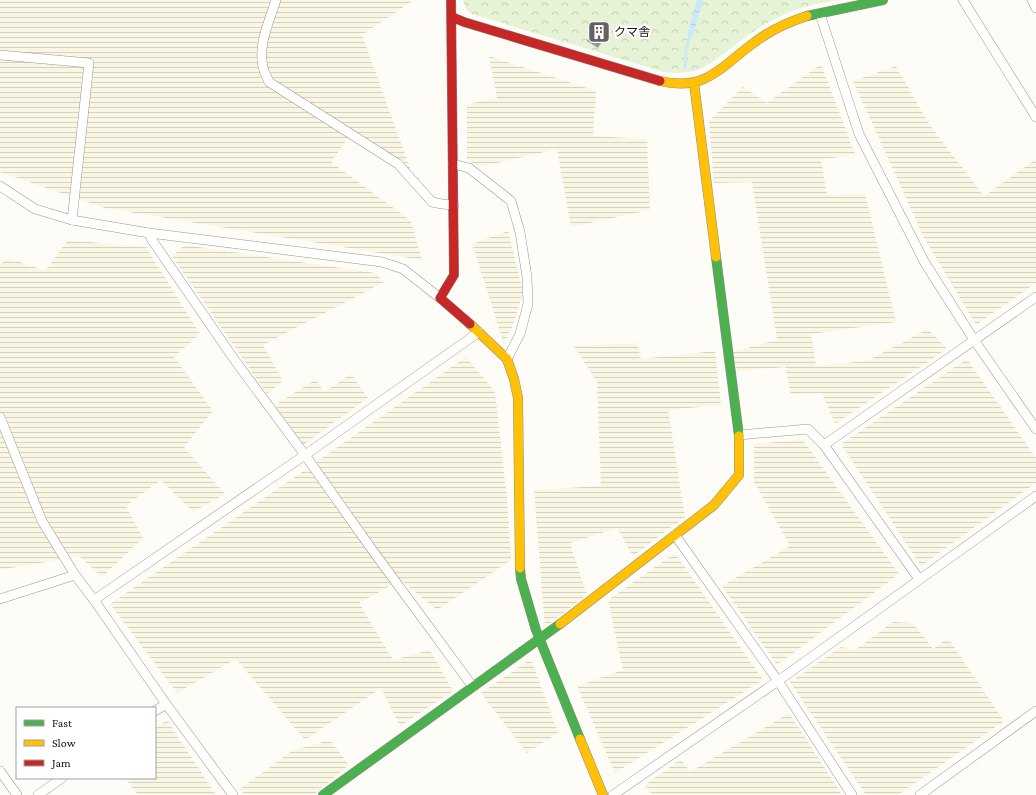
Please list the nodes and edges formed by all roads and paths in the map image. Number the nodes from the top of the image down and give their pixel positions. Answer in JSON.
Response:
{"nodes":[{"id":1,"x":276,"y":0,"type":"edge"},
{"id":2,"x":451,"y":0,"type":"edge"},
{"id":3,"x":883,"y":0,"type":"edge"},
{"id":4,"x":963,"y":0,"type":"edge"},
{"id":5,"x":1032,"y":0,"type":"edge"},
{"id":6,"x":1036,"y":8,"type":"edge"},
{"id":7,"x":820,"y":14,"type":"junction"},
{"id":8,"x":452,"y":16,"type":"junction"},
{"id":9,"x":0,"y":55,"type":"edge"},
{"id":10,"x":694,"y":83,"type":"junction"},
{"id":11,"x":1036,"y":117,"type":"edge"},
{"id":12,"x":453,"y":164,"type":"junction"},
{"id":13,"x":0,"y":186,"type":"edge"},
{"id":14,"x":454,"y":205,"type":"junction"},
{"id":15,"x":72,"y":220,"type":"junction"},
{"id":16,"x":149,"y":233,"type":"junction"},
{"id":17,"x":1036,"y":297,"type":"edge"},
{"id":18,"x":440,"y":298,"type":"junction"},
{"id":19,"x":479,"y":332,"type":"junction"},
{"id":20,"x":974,"y":340,"type":"junction"},
{"id":21,"x":507,"y":359,"type":"junction"},
{"id":22,"x":0,"y":417,"type":"edge"},
{"id":23,"x":1036,"y":429,"type":"edge"},
{"id":24,"x":739,"y":435,"type":"junction"},
{"id":25,"x":824,"y":445,"type":"junction"},
{"id":26,"x":305,"y":455,"type":"junction"},
{"id":27,"x":1036,"y":496,"type":"edge"},
{"id":28,"x":675,"y":535,"type":"junction"},
{"id":29,"x":76,"y":575,"type":"junction"},
{"id":30,"x":919,"y":579,"type":"junction"},
{"id":31,"x":0,"y":599,"type":"edge"},
{"id":32,"x":94,"y":600,"type":"junction"},
{"id":33,"x":540,"y":639,"type":"junction"},
{"id":34,"x":778,"y":681,"type":"junction"},
{"id":35,"x":473,"y":686,"type":"junction"},
{"id":36,"x":166,"y":704,"type":"junction"},
{"id":37,"x":156,"y":710,"type":"edge"},
{"id":38,"x":1036,"y":711,"type":"edge"},
{"id":39,"x":0,"y":772,"type":"edge"},
{"id":40,"x":61,"y":779,"type":"edge"},
{"id":41,"x":16,"y":795,"type":"edge"},
{"id":42,"x":38,"y":795,"type":"edge"},
{"id":43,"x":233,"y":795,"type":"edge"},
{"id":44,"x":323,"y":795,"type":"edge"},
{"id":45,"x":603,"y":795,"type":"edge"},
{"id":46,"x":613,"y":795,"type":"edge"},
{"id":47,"x":852,"y":795,"type":"edge"},
{"id":48,"x":920,"y":795,"type":"edge"}],
"edges":[{"from":1,"to":14,"type":"street"},
{"from":2,"to":8,"type":"street"},
{"from":3,"to":7,"type":"street"},
{"from":4,"to":11,"type":"street"},
{"from":5,"to":6,"type":"street"},
{"from":7,"to":10,"type":"street"},
{"from":7,"to":20,"type":"street"},
{"from":8,"to":10,"type":"street"},
{"from":8,"to":12,"type":"street"},
{"from":9,"to":15,"type":"street"},
{"from":10,"to":24,"type":"street"},
{"from":12,"to":14,"type":"street"},
{"from":12,"to":21,"type":"street"},
{"from":13,"to":15,"type":"street"},
{"from":14,"to":18,"type":"street"},
{"from":15,"to":16,"type":"street"},
{"from":16,"to":18,"type":"street"},
{"from":16,"to":26,"type":"street"},
{"from":17,"to":20,"type":"street"},
{"from":18,"to":19,"type":"street"},
{"from":19,"to":21,"type":"street"},
{"from":19,"to":26,"type":"street"},
{"from":20,"to":23,"type":"street"},
{"from":20,"to":25,"type":"street"},
{"from":21,"to":33,"type":"street"},
{"from":22,"to":29,"type":"street"},
{"from":24,"to":25,"type":"street"},
{"from":24,"to":28,"type":"street"},
{"from":25,"to":30,"type":"street"},
{"from":26,"to":32,"type":"street"},
{"from":26,"to":35,"type":"street"},
{"from":27,"to":30,"type":"street"},
{"from":28,"to":33,"type":"street"},
{"from":28,"to":34,"type":"street"},
{"from":29,"to":31,"type":"street"},
{"from":29,"to":32,"type":"street"},
{"from":30,"to":34,"type":"street"},
{"from":32,"to":36,"type":"street"},
{"from":33,"to":35,"type":"street"},
{"from":33,"to":45,"type":"street"},
{"from":34,"to":46,"type":"street"},
{"from":34,"to":47,"type":"street"},
{"from":35,"to":44,"type":"street"},
{"from":36,"to":37,"type":"street"},
{"from":36,"to":43,"type":"street"},
{"from":38,"to":48,"type":"street"},
{"from":39,"to":41,"type":"street"},
{"from":40,"to":42,"type":"street"}]}
